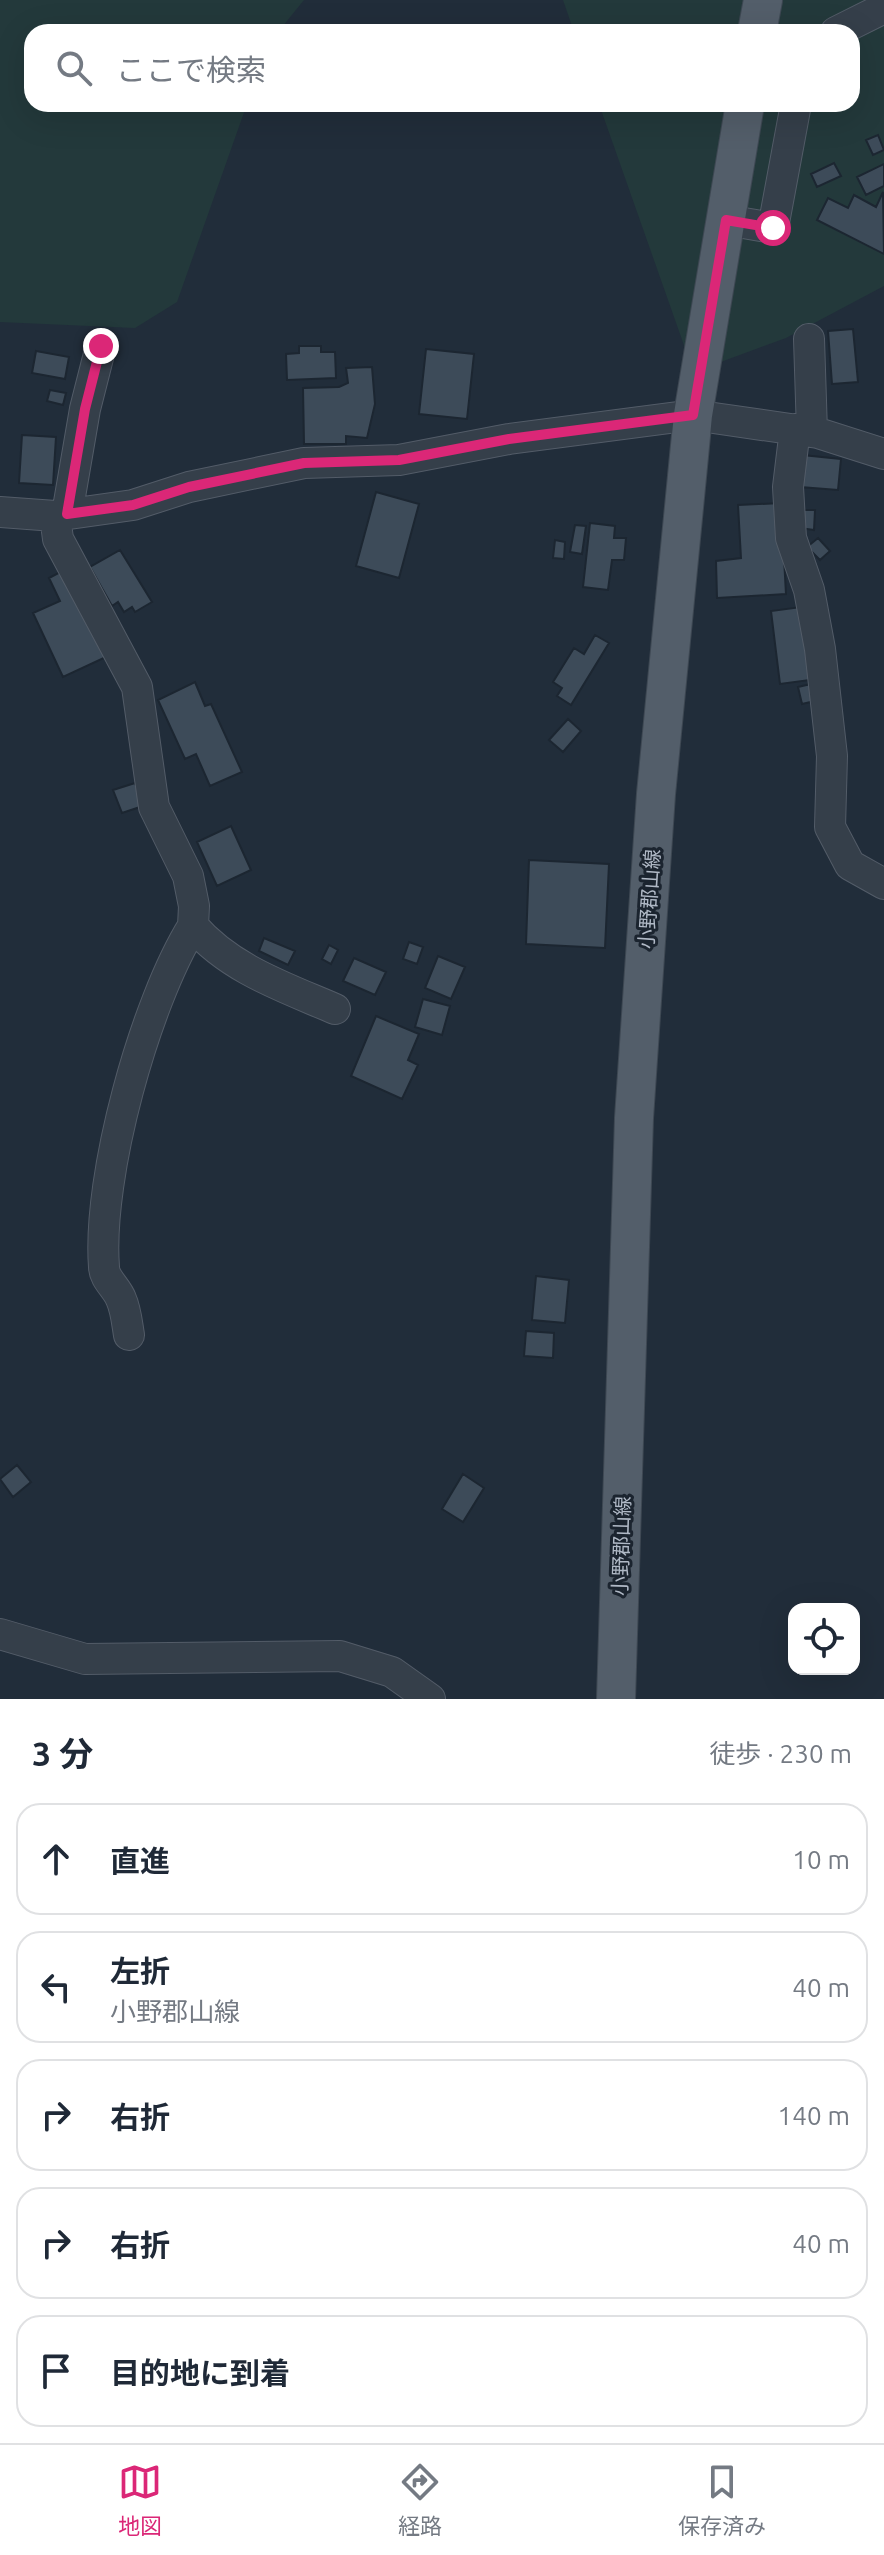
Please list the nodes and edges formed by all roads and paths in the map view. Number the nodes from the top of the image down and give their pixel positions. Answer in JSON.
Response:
{"nodes":[{"id":1,"x":763,"y":0,"type":"edge"},
{"id":2,"x":884,"y":8,"type":"edge"},
{"id":3,"x":758,"y":24,"type":"edge"},
{"id":4,"x":852,"y":24,"type":"edge"},
{"id":5,"x":744,"y":112,"type":"edge"},
{"id":6,"x":795,"y":112,"type":"edge"},
{"id":7,"x":726,"y":220,"type":"junction"},
{"id":8,"x":809,"y":339,"type":"dead end"},
{"id":9,"x":101,"y":346,"type":"dead end"},
{"id":10,"x":693,"y":415,"type":"junction"},
{"id":11,"x":803,"y":431,"type":"junction"},
{"id":12,"x":884,"y":454,"type":"edge"},
{"id":13,"x":0,"y":512,"type":"edge"},
{"id":14,"x":61,"y":515,"type":"junction"},
{"id":15,"x":884,"y":884,"type":"edge"},
{"id":16,"x":193,"y":926,"type":"junction"},
{"id":17,"x":335,"y":1009,"type":"dead end"},
{"id":18,"x":129,"y":1335,"type":"dead end"},
{"id":19,"x":0,"y":1634,"type":"edge"},
{"id":20,"x":430,"y":1699,"type":"edge"},
{"id":21,"x":616,"y":1699,"type":"edge"}],
"edges":[{"from":1,"to":3,"type":"main road"},
{"from":2,"to":4,"type":"street"},
{"from":5,"to":7,"type":"main road","name":"小野郡山線"},
{"from":6,"to":7,"type":"street"},
{"from":7,"to":10,"type":"main road","name":"小野郡山線"},
{"from":8,"to":11,"type":"street"},
{"from":9,"to":14,"type":"street"},
{"from":10,"to":11,"type":"street"},
{"from":10,"to":14,"type":"street"},
{"from":10,"to":21,"type":"main road","name":"小野郡山線"},
{"from":11,"to":12,"type":"street"},
{"from":11,"to":15,"type":"street"},
{"from":13,"to":14,"type":"street"},
{"from":14,"to":16,"type":"street"},
{"from":16,"to":17,"type":"street"},
{"from":16,"to":18,"type":"street"},
{"from":19,"to":20,"type":"street"}]}
